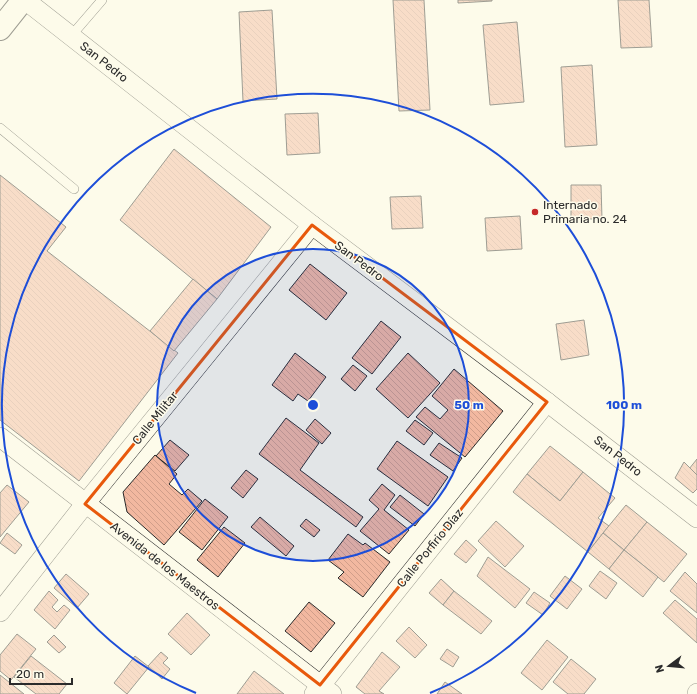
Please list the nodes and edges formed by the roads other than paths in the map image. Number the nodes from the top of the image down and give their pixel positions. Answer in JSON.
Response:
{"nodes":[{"id":1,"x":24,"y":0,"type":"edge"},
{"id":2,"x":102,"y":0,"type":"edge"},
{"id":3,"x":0,"y":29,"type":"edge"},
{"id":4,"x":71,"y":36,"type":"junction"},
{"id":5,"x":0,"y":128,"type":"edge"},
{"id":6,"x":74,"y":188,"type":"dead end"},
{"id":7,"x":312,"y":225,"type":"junction"},
{"id":8,"x":547,"y":402,"type":"junction"},
{"id":9,"x":0,"y":437,"type":"edge"},
{"id":10,"x":85,"y":504,"type":"junction"},
{"id":11,"x":697,"y":518,"type":"edge"},
{"id":12,"x":0,"y":612,"type":"edge"},
{"id":13,"x":322,"y":691,"type":"edge"}],
"edges":[{"from":1,"to":3,"type":"main road"},
{"from":1,"to":4,"type":"street","name":"San Pedro"},
{"from":2,"to":4,"type":"lane"},
{"from":4,"to":7,"type":"street","name":"San Pedro"},
{"from":5,"to":6,"type":"lane"},
{"from":7,"to":8,"type":"street","name":"San Pedro"},
{"from":7,"to":10,"type":"street","name":"Calle Militar"},
{"from":8,"to":11,"type":"street","name":"San Pedro"},
{"from":8,"to":13,"type":"street","name":"Calle Porfirio Díaz"},
{"from":9,"to":10,"type":"street","name":"Avenida de los Maestros"},
{"from":10,"to":12,"type":"street","name":"Calle Militar"},
{"from":10,"to":13,"type":"street","name":"Avenida de los Maestros"}]}
